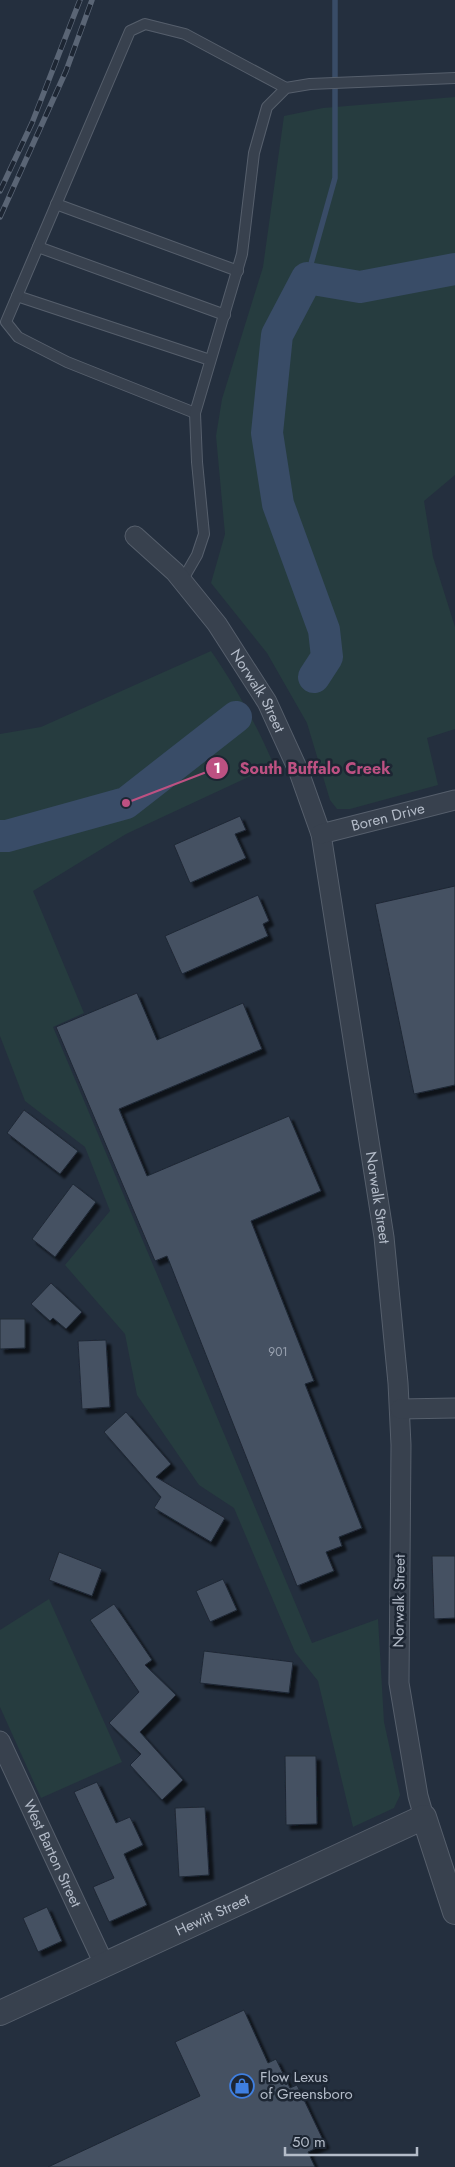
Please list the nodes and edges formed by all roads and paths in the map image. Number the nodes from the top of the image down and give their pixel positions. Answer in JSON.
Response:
{"nodes":[{"id":1,"x":455,"y":78,"type":"edge"},
{"id":2,"x":286,"y":88,"type":"junction"},
{"id":3,"x":56,"y":204,"type":"junction"},
{"id":4,"x":38,"y":247,"type":"junction"},
{"id":5,"x":238,"y":271,"type":"junction"},
{"id":6,"x":17,"y":296,"type":"junction"},
{"id":7,"x":225,"y":315,"type":"junction"},
{"id":8,"x":210,"y":360,"type":"junction"},
{"id":9,"x":195,"y":413,"type":"junction"},
{"id":10,"x":135,"y":536,"type":"dead end"},
{"id":11,"x":182,"y":582,"type":"junction"},
{"id":12,"x":455,"y":800,"type":"edge"},
{"id":13,"x":321,"y":834,"type":"junction"},
{"id":14,"x":455,"y":1408,"type":"edge"},
{"id":15,"x":400,"y":1409,"type":"junction"},
{"id":16,"x":0,"y":1741,"type":"edge"},
{"id":17,"x":424,"y":1817,"type":"junction"},
{"id":18,"x":455,"y":1912,"type":"edge"},
{"id":19,"x":105,"y":1966,"type":"junction"},
{"id":20,"x":0,"y":2013,"type":"edge"}],
"edges":[{"from":1,"to":2,"type":"lane"},
{"from":2,"to":3,"type":"lane"},
{"from":2,"to":5,"type":"lane"},
{"from":3,"to":4,"type":"lane"},
{"from":3,"to":5,"type":"lane"},
{"from":4,"to":6,"type":"lane"},
{"from":4,"to":7,"type":"lane"},
{"from":5,"to":7,"type":"lane"},
{"from":6,"to":8,"type":"lane"},
{"from":6,"to":9,"type":"lane"},
{"from":7,"to":8,"type":"lane"},
{"from":8,"to":9,"type":"lane"},
{"from":9,"to":11,"type":"lane"},
{"from":10,"to":11,"type":"street","name":"Norwalk Street"},
{"from":11,"to":13,"type":"street","name":"Norwalk Street"},
{"from":12,"to":13,"type":"street","name":"Boren Drive"},
{"from":13,"to":15,"type":"street","name":"Norwalk Street"},
{"from":14,"to":15,"type":"street"},
{"from":15,"to":17,"type":"street","name":"Norwalk Street"},
{"from":16,"to":19,"type":"street","name":"West Barton Street"},
{"from":17,"to":18,"type":"street","name":"Norwalk Street"},
{"from":17,"to":19,"type":"street","name":"Hewitt Street"},
{"from":19,"to":20,"type":"street","name":"Hewitt Street"}]}
